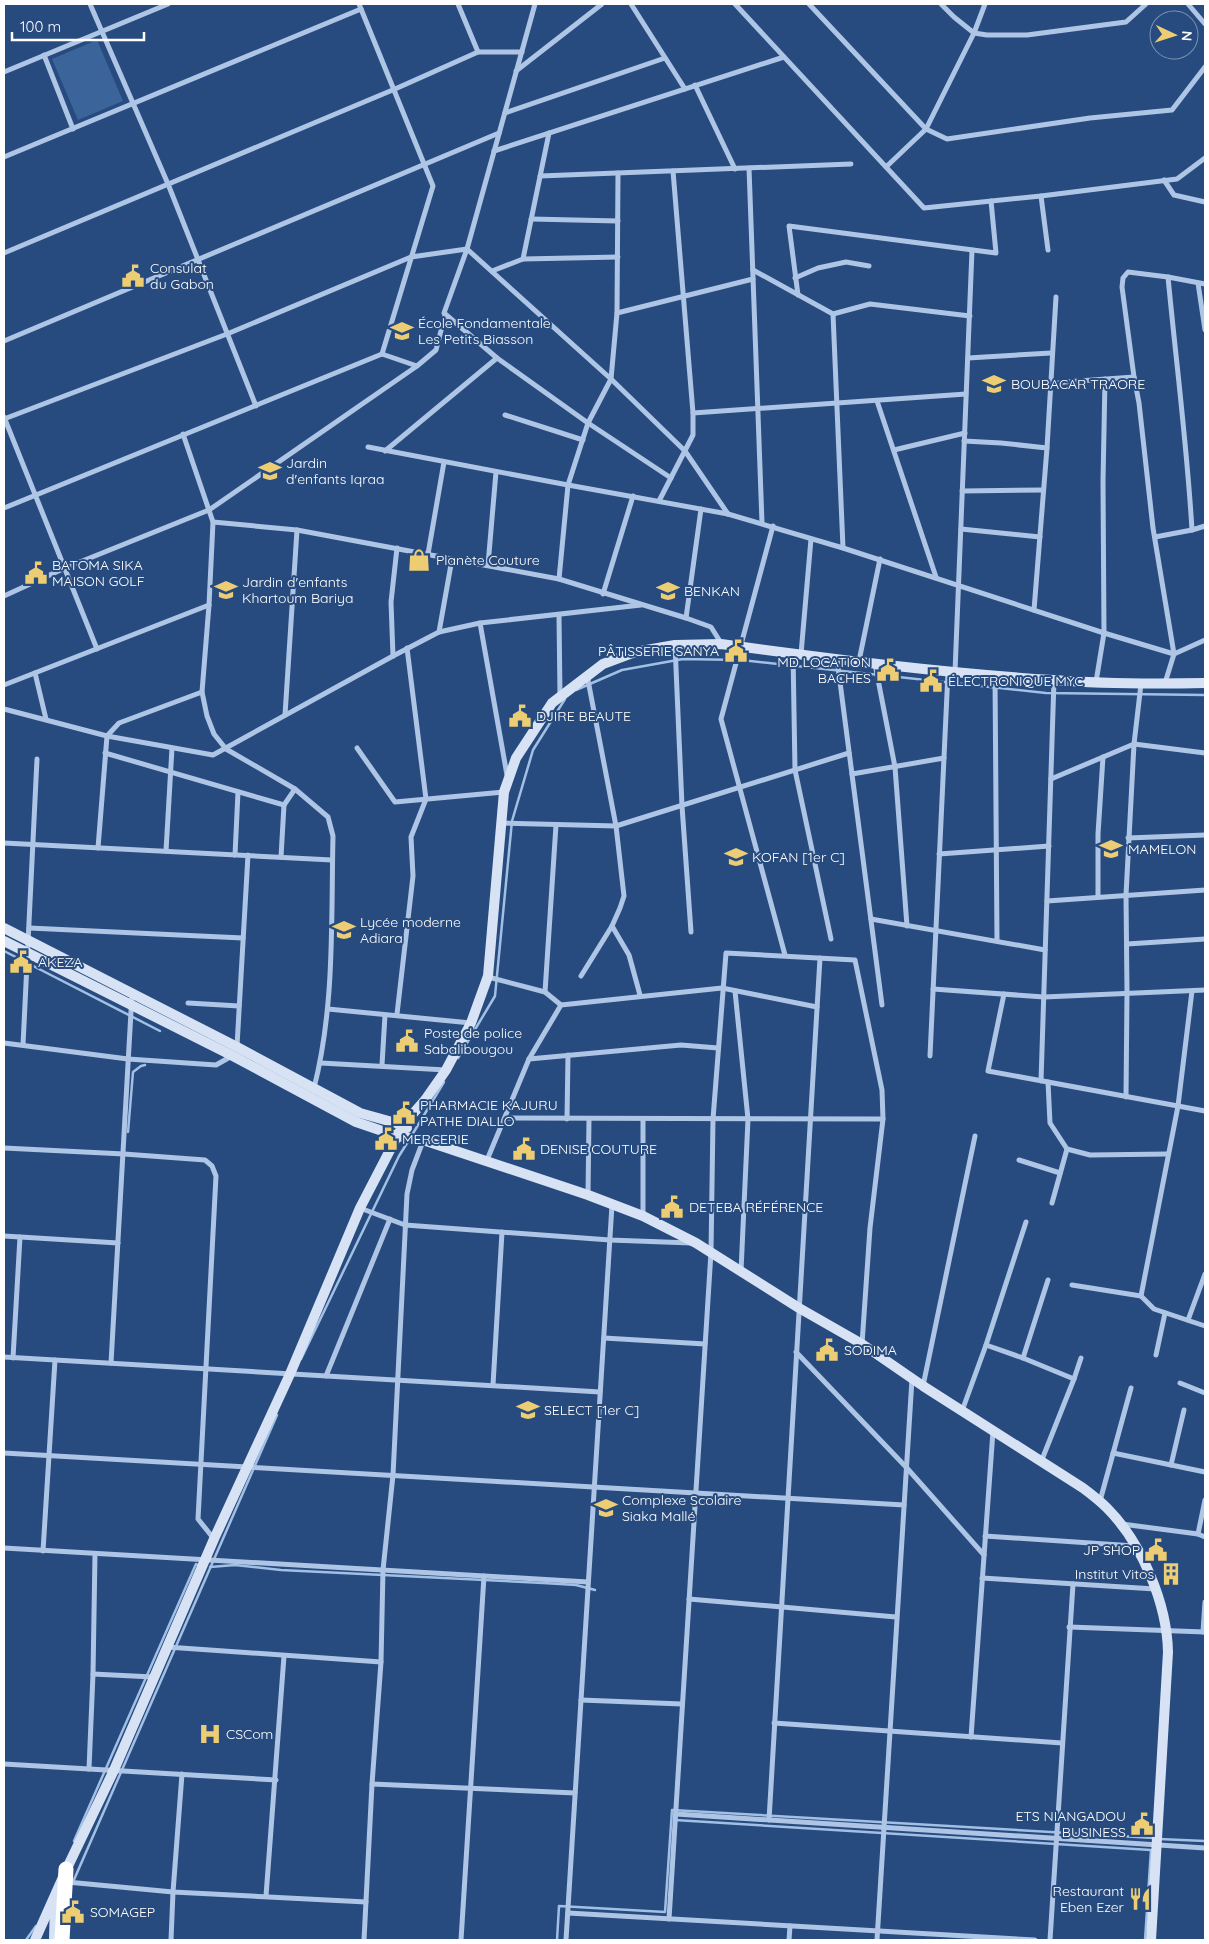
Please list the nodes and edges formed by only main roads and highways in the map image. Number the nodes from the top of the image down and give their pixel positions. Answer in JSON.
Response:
{"nodes":[{"id":1,"x":1205,"y":683,"type":"edge"},
{"id":2,"x":4,"y":928,"type":"edge"},
{"id":3,"x":4,"y":941,"type":"edge"},
{"id":4,"x":235,"y":1051,"type":"junction"},
{"id":5,"x":403,"y":1124,"type":"junction"},
{"id":6,"x":397,"y":1136,"type":"junction"},
{"id":7,"x":422,"y":1140,"type":"junction"},
{"id":8,"x":64,"y":1877,"type":"junction"},
{"id":9,"x":55,"y":1896,"type":"junction"},
{"id":10,"x":35,"y":1940,"type":"edge"},
{"id":11,"x":54,"y":1940,"type":"edge"},
{"id":12,"x":62,"y":1940,"type":"edge"},
{"id":13,"x":1151,"y":1940,"type":"edge"}],
"edges":[{"from":1,"to":5,"type":"main road"},
{"from":2,"to":4,"type":"main road"},
{"from":3,"to":4,"type":"main road"},
{"from":4,"to":5,"type":"main road"},
{"from":4,"to":6,"type":"main road"},
{"from":5,"to":6,"type":"main road"},
{"from":5,"to":7,"type":"main road"},
{"from":6,"to":7,"type":"main road"},
{"from":6,"to":8,"type":"main road"},
{"from":7,"to":13,"type":"main road"},
{"from":8,"to":9,"type":"main road"},
{"from":8,"to":12,"type":"highway"},
{"from":9,"to":10,"type":"main road"},
{"from":9,"to":11,"type":"main road"}]}
